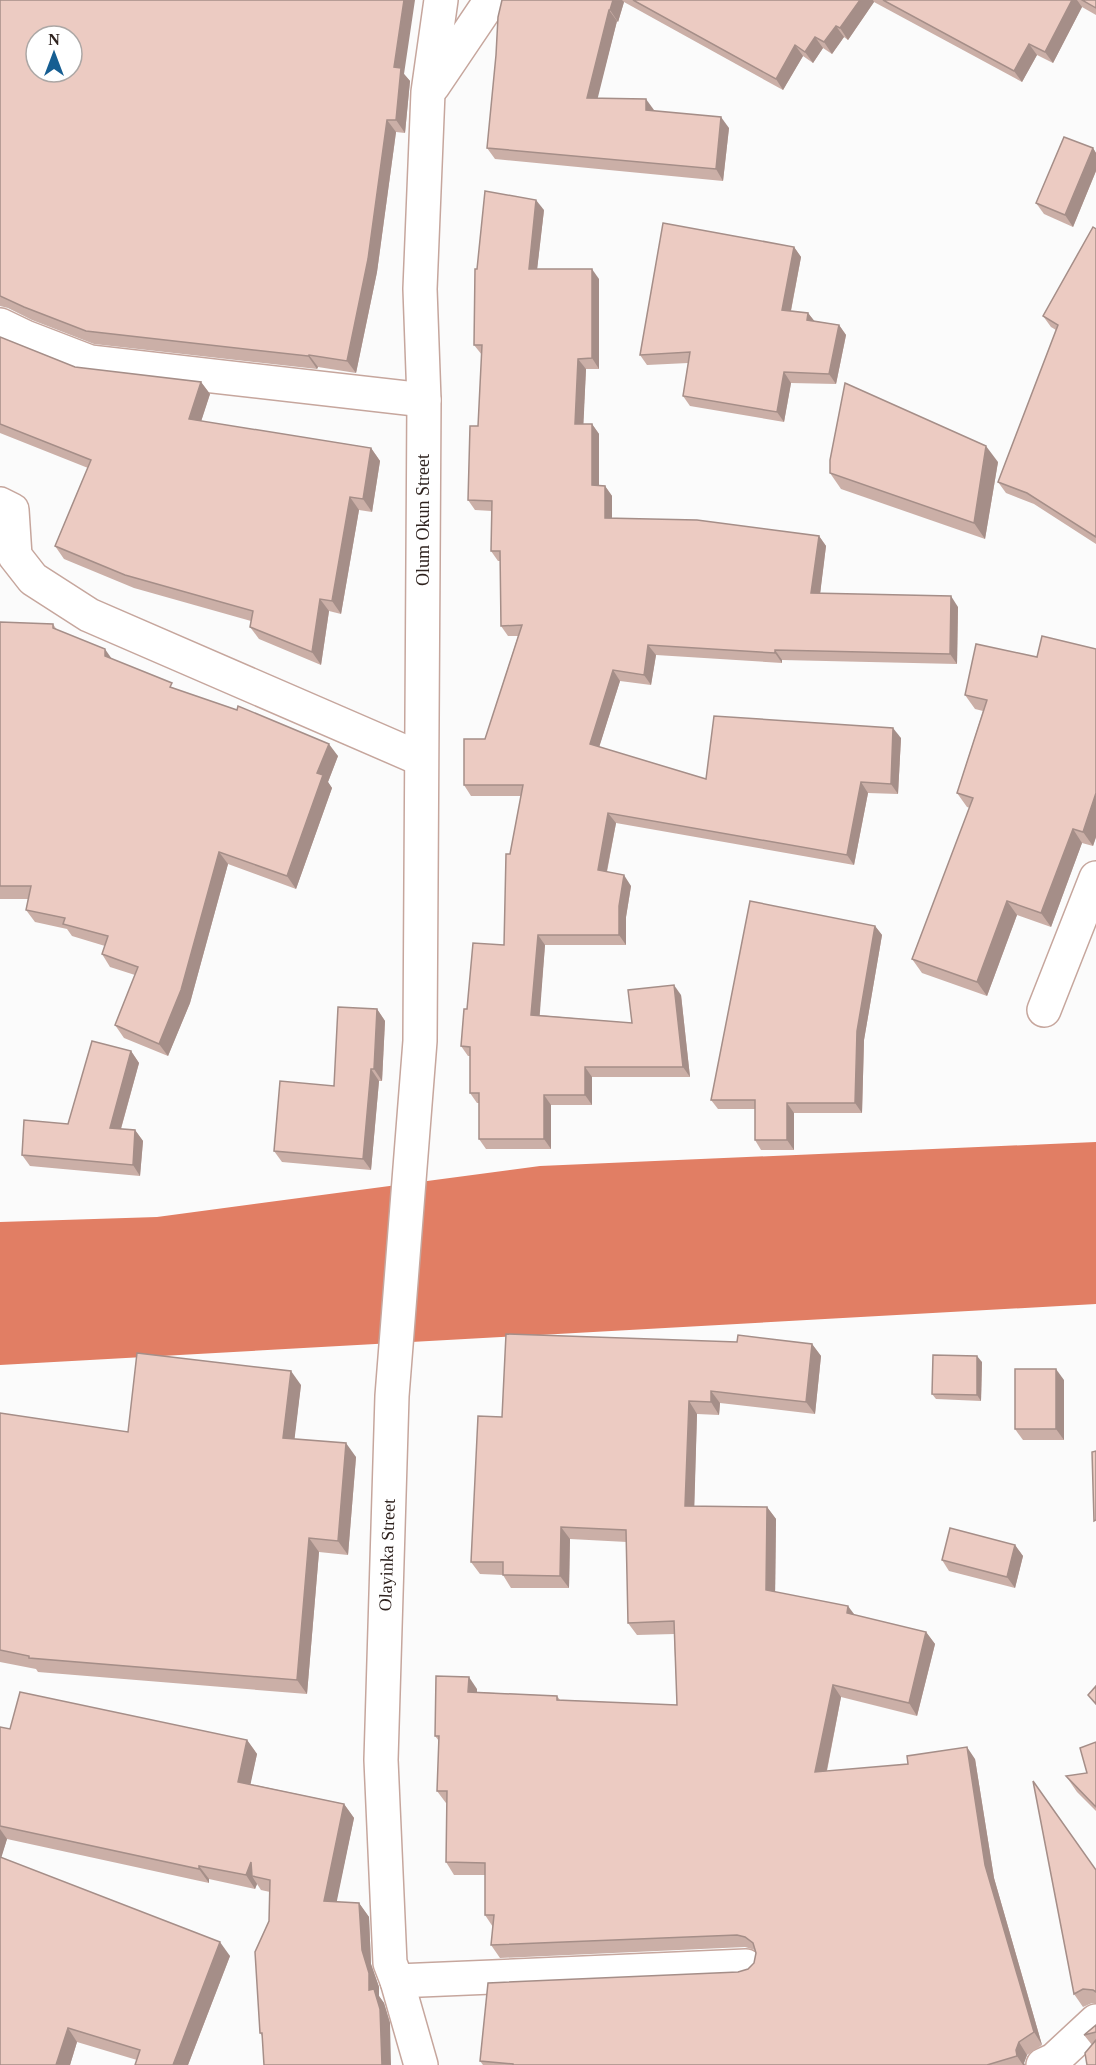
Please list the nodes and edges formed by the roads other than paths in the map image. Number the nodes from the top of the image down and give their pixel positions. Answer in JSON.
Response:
{"nodes":[{"id":1,"x":441,"y":0,"type":"edge"},
{"id":2,"x":491,"y":0,"type":"edge"},
{"id":3,"x":428,"y":92,"type":"junction"},
{"id":4,"x":0,"y":325,"type":"edge"},
{"id":5,"x":424,"y":400,"type":"junction"},
{"id":6,"x":0,"y":504,"type":"edge"},
{"id":7,"x":421,"y":759,"type":"junction"},
{"id":8,"x":1096,"y":878,"type":"edge"},
{"id":9,"x":1044,"y":1010,"type":"dead end"},
{"id":10,"x":420,"y":1041,"type":"joint"},
{"id":11,"x":747,"y":1966,"type":"edge"},
{"id":12,"x":394,"y":1972,"type":"junction"},
{"id":13,"x":1096,"y":2021,"type":"edge"},
{"id":14,"x":421,"y":2065,"type":"edge"},
{"id":15,"x":1043,"y":2065,"type":"edge"}],
"edges":[{"from":1,"to":3,"type":"street","name":"Olum Okun Street"},
{"from":2,"to":3,"type":"street"},
{"from":3,"to":5,"type":"street","name":"Olum Okun Street"},
{"from":4,"to":5,"type":"street"},
{"from":5,"to":7,"type":"street","name":"Olum Okun Street"},
{"from":6,"to":7,"type":"street"},
{"from":7,"to":10,"type":"street","name":"Olum Okun Street"},
{"from":8,"to":9,"type":"street"},
{"from":10,"to":12,"type":"street","name":"Olayinka Street"},
{"from":11,"to":12,"type":"street"},
{"from":12,"to":14,"type":"street","name":"Olayinka Street"},
{"from":13,"to":15,"type":"street"}]}
